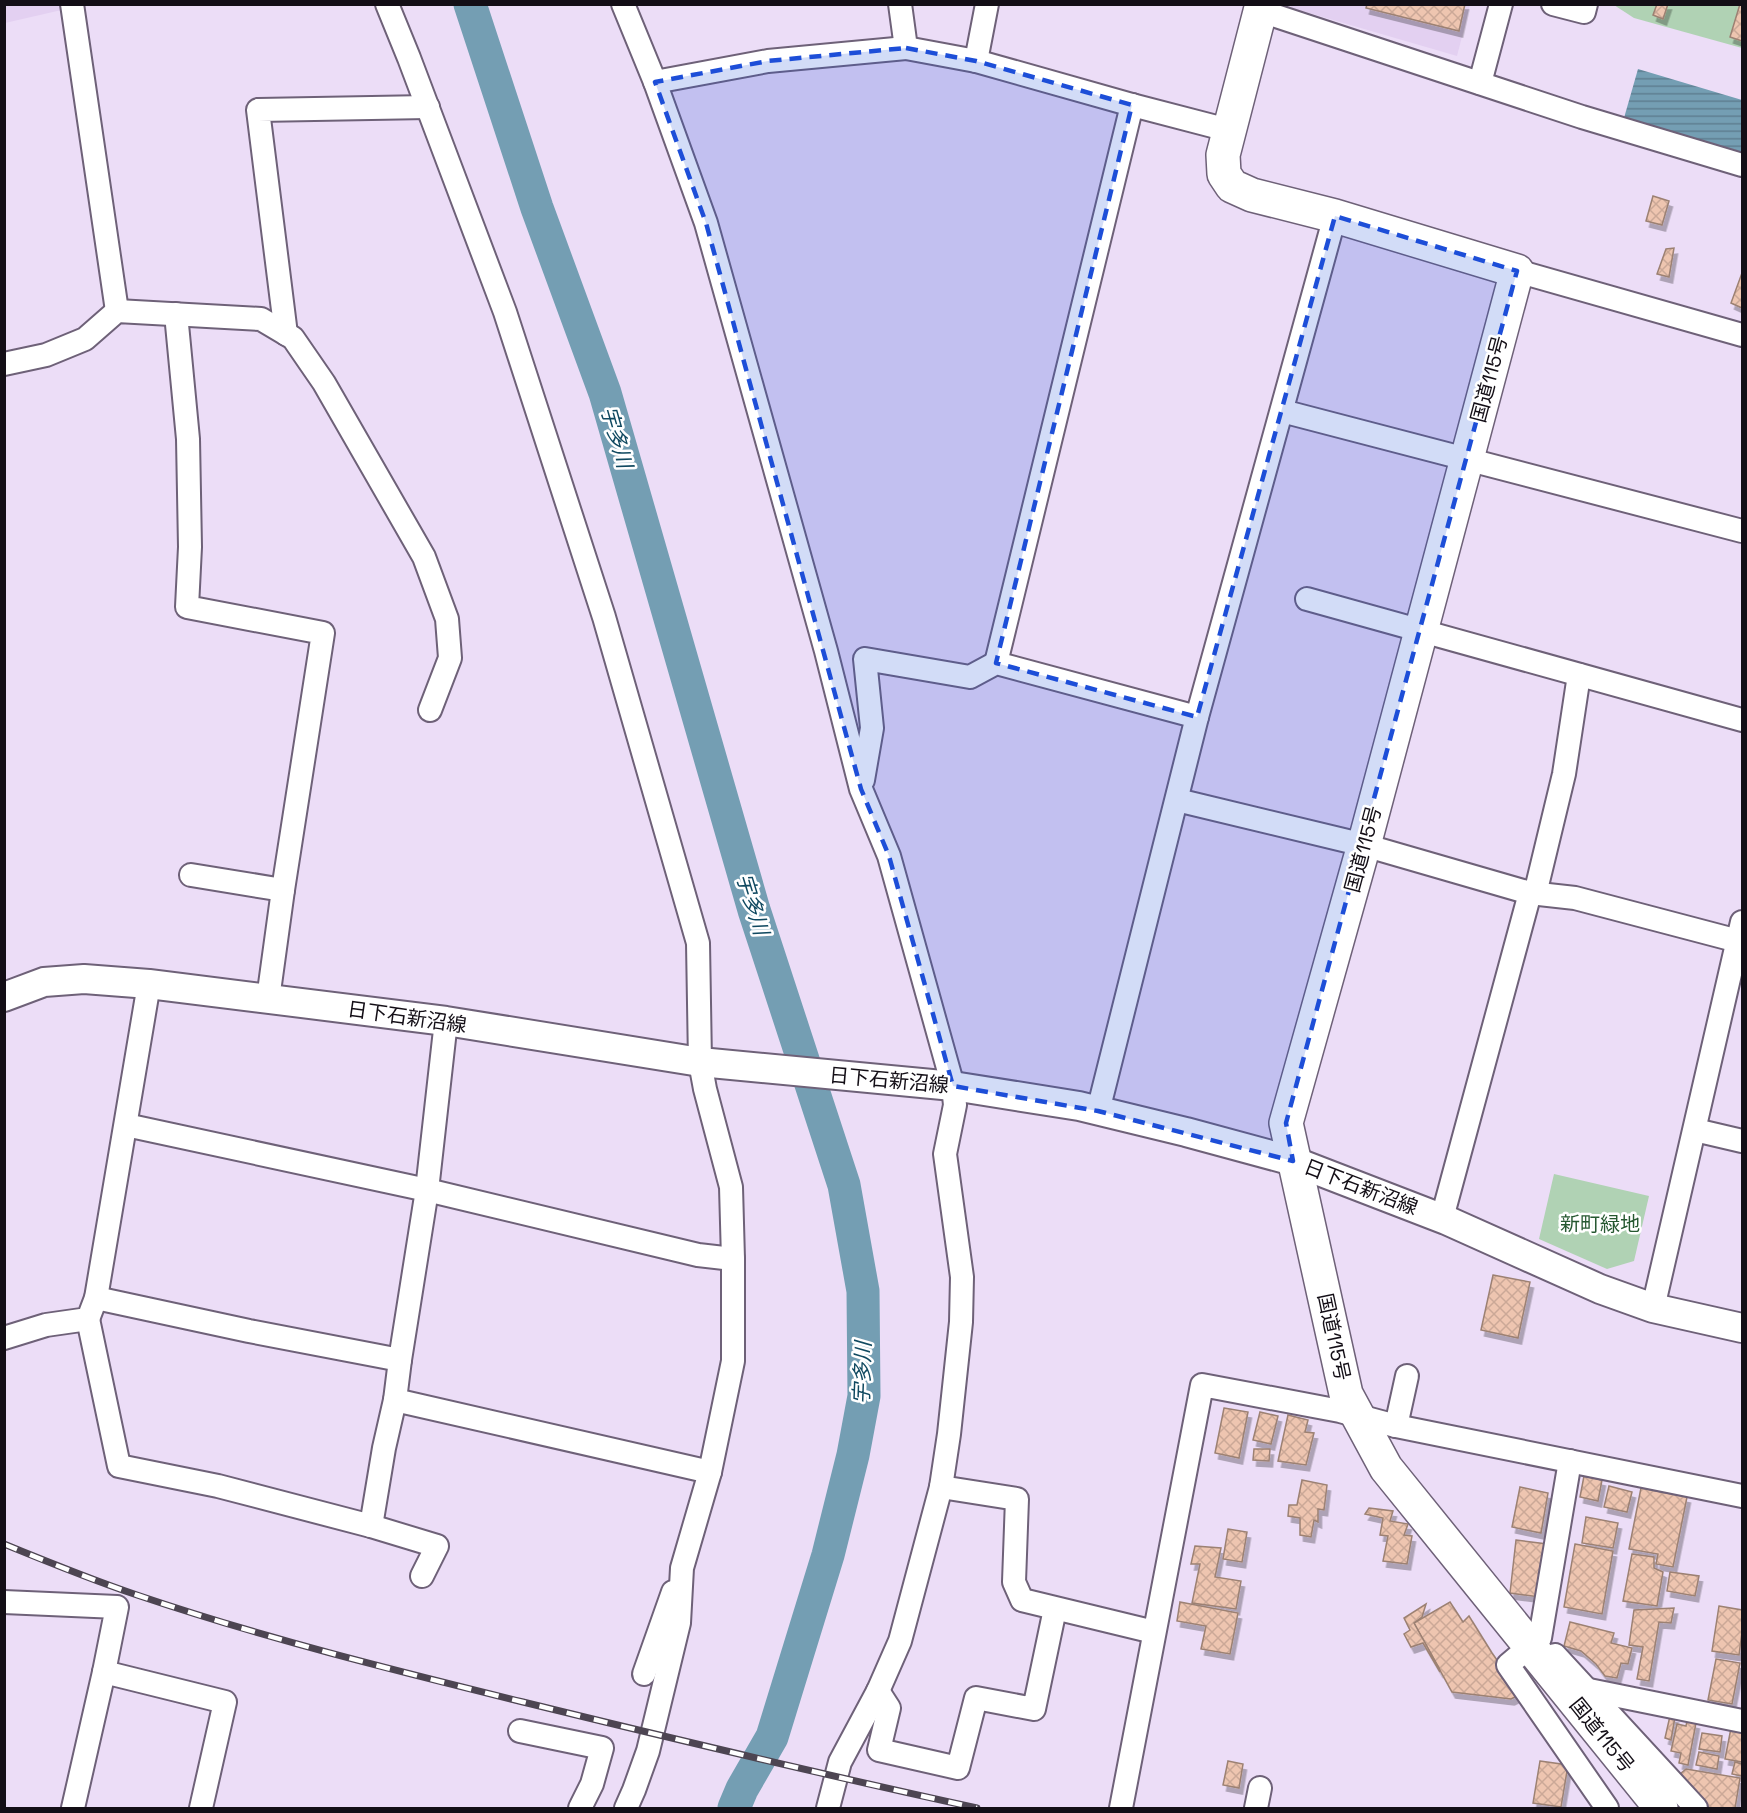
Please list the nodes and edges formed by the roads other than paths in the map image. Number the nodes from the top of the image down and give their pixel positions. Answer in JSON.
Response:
{"nodes":[{"id":1,"x":72,"y":4,"type":"edge"},
{"id":2,"x":387,"y":4,"type":"edge"},
{"id":3,"x":623,"y":4,"type":"edge"},
{"id":4,"x":900,"y":4,"type":"edge"},
{"id":5,"x":987,"y":4,"type":"edge"},
{"id":6,"x":1501,"y":4,"type":"edge"},
{"id":7,"x":1553,"y":4,"type":"edge"},
{"id":8,"x":1586,"y":4,"type":"edge"},
{"id":9,"x":1262,"y":8,"type":"edge"},
{"id":10,"x":906,"y":48,"type":"junction"},
{"id":11,"x":975,"y":61,"type":"junction"},
{"id":12,"x":654,"y":82,"type":"junction"},
{"id":13,"x":1480,"y":83,"type":"junction"},
{"id":14,"x":1132,"y":105,"type":"junction"},
{"id":15,"x":428,"y":107,"type":"junction"},
{"id":16,"x":1228,"y":130,"type":"junction"},
{"id":17,"x":1743,"y":165,"type":"edge"},
{"id":18,"x":1335,"y":216,"type":"junction"},
{"id":19,"x":1517,"y":272,"type":"junction"},
{"id":20,"x":117,"y":311,"type":"junction"},
{"id":21,"x":176,"y":314,"type":"junction"},
{"id":22,"x":286,"y":334,"type":"junction"},
{"id":23,"x":1743,"y":335,"type":"edge"},
{"id":24,"x":4,"y":364,"type":"edge"},
{"id":25,"x":1282,"y":411,"type":"junction"},
{"id":26,"x":1468,"y":459,"type":"junction"},
{"id":27,"x":1743,"y":531,"type":"edge"},
{"id":28,"x":1306,"y":599,"type":"dead end"},
{"id":29,"x":1422,"y":631,"type":"junction"},
{"id":30,"x":996,"y":663,"type":"junction"},
{"id":31,"x":1579,"y":675,"type":"junction"},
{"id":32,"x":430,"y":710,"type":"dead end"},
{"id":33,"x":1197,"y":717,"type":"junction"},
{"id":34,"x":1743,"y":720,"type":"edge"},
{"id":35,"x":861,"y":789,"type":"junction"},
{"id":36,"x":1177,"y":800,"type":"junction"},
{"id":37,"x":1364,"y":845,"type":"junction"},
{"id":38,"x":191,"y":875,"type":"dead end"},
{"id":39,"x":283,"y":890,"type":"junction"},
{"id":40,"x":1533,"y":894,"type":"junction"},
{"id":41,"x":1741,"y":935,"type":"edge"},
{"id":42,"x":150,"y":984,"type":"junction"},
{"id":43,"x":5,"y":993,"type":"edge"},
{"id":44,"x":268,"y":999,"type":"junction"},
{"id":45,"x":446,"y":1022,"type":"junction"},
{"id":46,"x":712,"y":1064,"type":"junction"},
{"id":47,"x":948,"y":1086,"type":"junction"},
{"id":48,"x":1098,"y":1111,"type":"junction"},
{"id":49,"x":126,"y":1125,"type":"junction"},
{"id":50,"x":1695,"y":1130,"type":"junction"},
{"id":51,"x":1743,"y":1141,"type":"edge"},
{"id":52,"x":1293,"y":1161,"type":"junction"},
{"id":53,"x":427,"y":1190,"type":"junction"},
{"id":54,"x":1442,"y":1218,"type":"junction"},
{"id":55,"x":734,"y":1259,"type":"junction"},
{"id":56,"x":96,"y":1298,"type":"junction"},
{"id":57,"x":1653,"y":1308,"type":"junction"},
{"id":58,"x":88,"y":1319,"type":"junction"},
{"id":59,"x":1743,"y":1328,"type":"edge"},
{"id":60,"x":4,"y":1338,"type":"edge"},
{"id":61,"x":400,"y":1360,"type":"junction"},
{"id":62,"x":1407,"y":1376,"type":"dead end"},
{"id":63,"x":395,"y":1400,"type":"junction"},
{"id":64,"x":1359,"y":1416,"type":"junction"},
{"id":65,"x":1396,"y":1426,"type":"junction"},
{"id":66,"x":1570,"y":1461,"type":"junction"},
{"id":67,"x":710,"y":1472,"type":"junction"},
{"id":68,"x":941,"y":1487,"type":"junction"},
{"id":69,"x":1743,"y":1496,"type":"edge"},
{"id":70,"x":371,"y":1526,"type":"junction"},
{"id":71,"x":682,"y":1568,"type":"junction"},
{"id":72,"x":422,"y":1576,"type":"dead end"},
{"id":73,"x":4,"y":1602,"type":"edge"},
{"id":74,"x":1055,"y":1609,"type":"junction"},
{"id":75,"x":1154,"y":1632,"type":"junction"},
{"id":76,"x":1532,"y":1645,"type":"junction"},
{"id":77,"x":104,"y":1672,"type":"junction"},
{"id":78,"x":644,"y":1674,"type":"dead end"},
{"id":79,"x":1589,"y":1690,"type":"junction"},
{"id":80,"x":878,"y":1691,"type":"junction"},
{"id":81,"x":1743,"y":1721,"type":"edge"},
{"id":82,"x":520,"y":1731,"type":"dead end"},
{"id":83,"x":73,"y":1809,"type":"edge"},
{"id":84,"x":201,"y":1809,"type":"edge"},
{"id":85,"x":580,"y":1809,"type":"edge"},
{"id":86,"x":626,"y":1809,"type":"edge"},
{"id":87,"x":828,"y":1809,"type":"edge"},
{"id":88,"x":1121,"y":1809,"type":"edge"},
{"id":89,"x":1607,"y":1809,"type":"edge"},
{"id":90,"x":1661,"y":1809,"type":"edge"},
{"id":91,"x":1696,"y":1809,"type":"edge"}],
"edges":[{"from":1,"to":20,"type":"street"},
{"from":2,"to":15,"type":"street"},
{"from":3,"to":12,"type":"street"},
{"from":4,"to":10,"type":"street"},
{"from":5,"to":11,"type":"street"},
{"from":6,"to":13,"type":"street"},
{"from":7,"to":8,"type":"street"},
{"from":9,"to":13,"type":"street"},
{"from":9,"to":16,"type":"highway"},
{"from":10,"to":11,"type":"street"},
{"from":10,"to":12,"type":"street"},
{"from":11,"to":14,"type":"street"},
{"from":12,"to":35,"type":"street"},
{"from":13,"to":17,"type":"street"},
{"from":14,"to":16,"type":"street"},
{"from":14,"to":30,"type":"street"},
{"from":15,"to":22,"type":"street"},
{"from":15,"to":46,"type":"street"},
{"from":16,"to":18,"type":"highway"},
{"from":18,"to":19,"type":"highway"},
{"from":18,"to":25,"type":"street"},
{"from":19,"to":23,"type":"street"},
{"from":19,"to":26,"type":"highway","name":"国道115号"},
{"from":20,"to":21,"type":"street"},
{"from":20,"to":24,"type":"street"},
{"from":21,"to":22,"type":"street"},
{"from":21,"to":39,"type":"street"},
{"from":22,"to":32,"type":"street"},
{"from":25,"to":26,"type":"street"},
{"from":25,"to":33,"type":"street"},
{"from":26,"to":27,"type":"street"},
{"from":26,"to":29,"type":"highway","name":"国道115号"},
{"from":28,"to":29,"type":"street"},
{"from":29,"to":31,"type":"street"},
{"from":29,"to":37,"type":"highway","name":"国道115号"},
{"from":30,"to":33,"type":"street"},
{"from":30,"to":35,"type":"street"},
{"from":31,"to":34,"type":"street"},
{"from":31,"to":40,"type":"street"},
{"from":33,"to":36,"type":"street"},
{"from":35,"to":47,"type":"street"},
{"from":36,"to":37,"type":"street"},
{"from":36,"to":48,"type":"street"},
{"from":37,"to":40,"type":"street"},
{"from":37,"to":52,"type":"highway","name":"国道115号"},
{"from":38,"to":39,"type":"street"},
{"from":39,"to":44,"type":"street"},
{"from":40,"to":41,"type":"street"},
{"from":40,"to":54,"type":"street"},
{"from":41,"to":50,"type":"street"},
{"from":42,"to":43,"type":"main road","name":"日下石新沼線"},
{"from":42,"to":44,"type":"main road","name":"日下石新沼線"},
{"from":42,"to":49,"type":"street"},
{"from":44,"to":45,"type":"main road","name":"日下石新沼線"},
{"from":45,"to":46,"type":"main road","name":"日下石新沼線"},
{"from":45,"to":53,"type":"street"},
{"from":46,"to":47,"type":"main road","name":"日下石新沼線"},
{"from":46,"to":55,"type":"street"},
{"from":47,"to":48,"type":"main road","name":"日下石新沼線"},
{"from":47,"to":68,"type":"street"},
{"from":48,"to":52,"type":"main road","name":"日下石新沼線"},
{"from":49,"to":53,"type":"street"},
{"from":49,"to":56,"type":"street"},
{"from":50,"to":51,"type":"street"},
{"from":50,"to":57,"type":"street"},
{"from":52,"to":54,"type":"main road","name":"日下石新沼線"},
{"from":52,"to":64,"type":"highway","name":"国道115号"},
{"from":53,"to":55,"type":"street"},
{"from":53,"to":61,"type":"street"},
{"from":54,"to":57,"type":"main road","name":"日下石新沼線"},
{"from":55,"to":67,"type":"street"},
{"from":56,"to":58,"type":"street"},
{"from":56,"to":61,"type":"street"},
{"from":57,"to":59,"type":"main road","name":"日下石新沼線"},
{"from":58,"to":60,"type":"street"},
{"from":58,"to":70,"type":"street"},
{"from":61,"to":63,"type":"street"},
{"from":62,"to":65,"type":"street"},
{"from":63,"to":67,"type":"street"},
{"from":63,"to":70,"type":"street"},
{"from":64,"to":65,"type":"street"},
{"from":64,"to":75,"type":"street"},
{"from":64,"to":90,"type":"highway","name":"国道115号"},
{"from":65,"to":66,"type":"street"},
{"from":66,"to":69,"type":"street"},
{"from":66,"to":76,"type":"street"},
{"from":67,"to":71,"type":"street"},
{"from":68,"to":74,"type":"street"},
{"from":68,"to":80,"type":"street"},
{"from":70,"to":72,"type":"street"},
{"from":71,"to":78,"type":"street"},
{"from":71,"to":86,"type":"street"},
{"from":73,"to":77,"type":"street"},
{"from":74,"to":75,"type":"street"},
{"from":74,"to":80,"type":"street"},
{"from":75,"to":88,"type":"street"},
{"from":76,"to":79,"type":"street"},
{"from":76,"to":89,"type":"street"},
{"from":77,"to":83,"type":"street"},
{"from":77,"to":84,"type":"street"},
{"from":79,"to":81,"type":"street"},
{"from":79,"to":91,"type":"street"},
{"from":80,"to":87,"type":"street"},
{"from":82,"to":85,"type":"street"}]}
